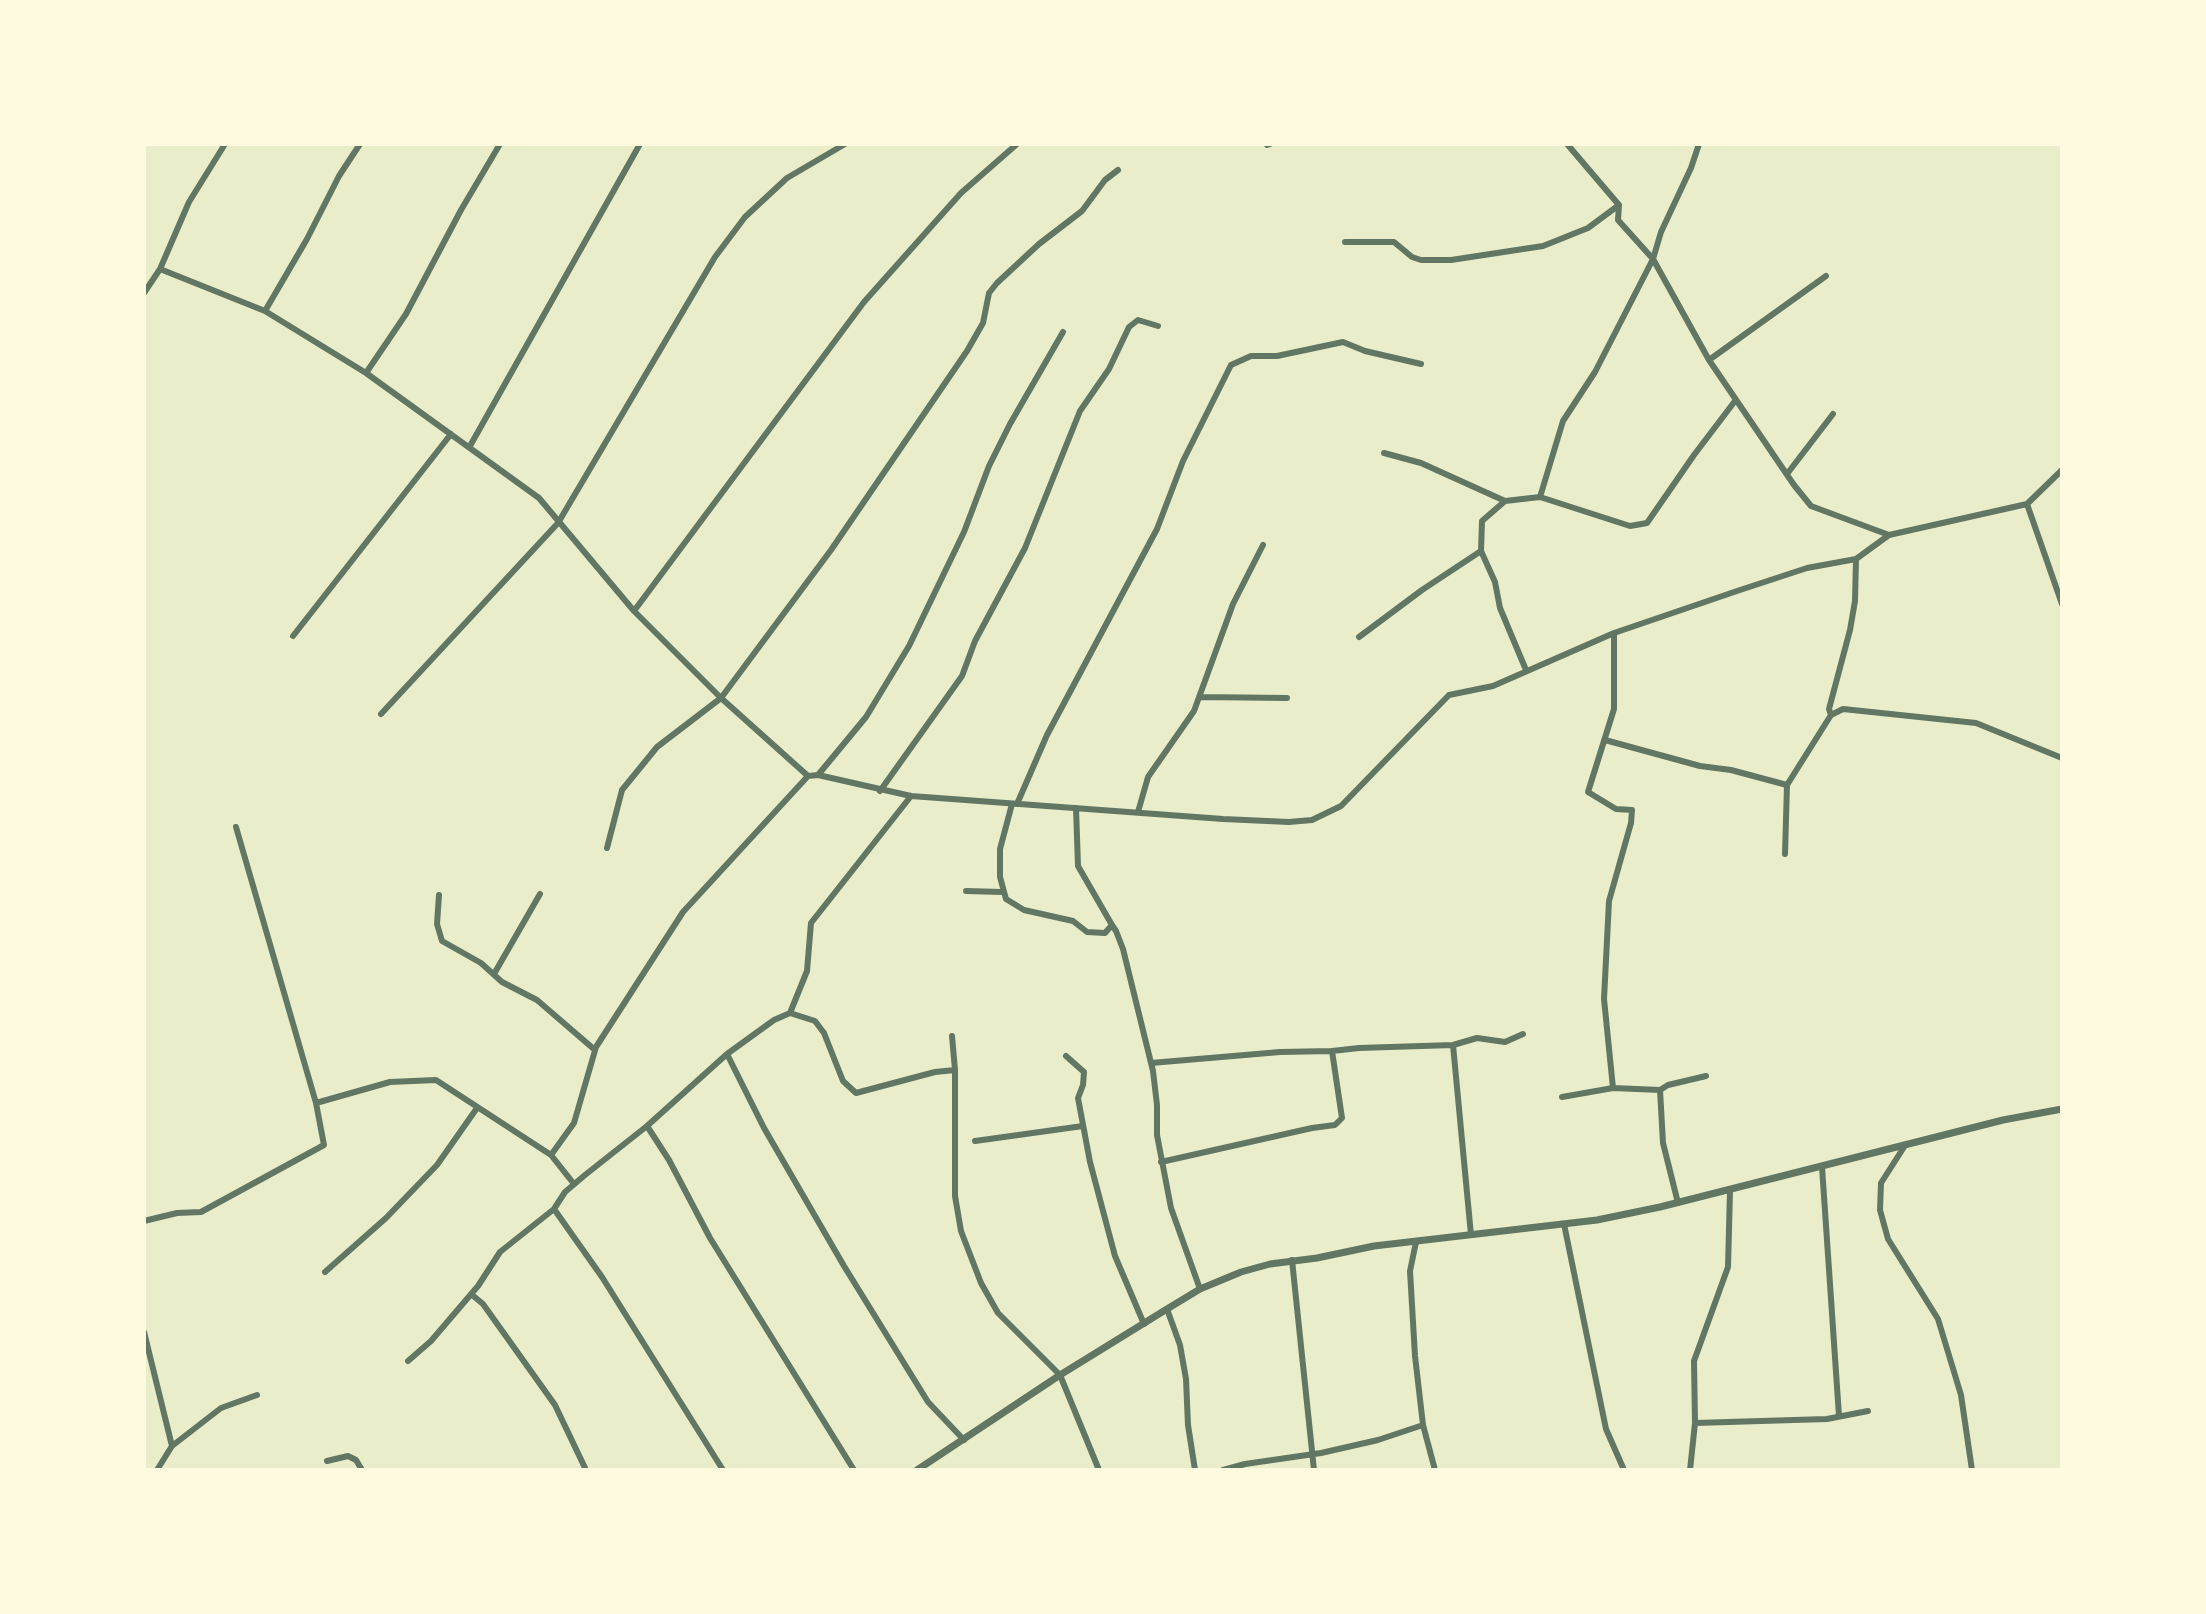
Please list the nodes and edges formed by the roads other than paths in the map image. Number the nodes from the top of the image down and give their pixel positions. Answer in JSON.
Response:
{"nodes":[{"id":1,"x":225,"y":144,"type":"edge"},
{"id":2,"x":360,"y":144,"type":"edge"},
{"id":3,"x":500,"y":144,"type":"edge"},
{"id":4,"x":640,"y":144,"type":"edge"},
{"id":5,"x":845,"y":144,"type":"edge"},
{"id":6,"x":1017,"y":144,"type":"edge"},
{"id":7,"x":1567,"y":144,"type":"edge"},
{"id":8,"x":1699,"y":144,"type":"edge"},
{"id":9,"x":1118,"y":170,"type":"dead end"},
{"id":10,"x":1619,"y":205,"type":"junction"},
{"id":11,"x":1345,"y":242,"type":"dead end"},
{"id":12,"x":1653,"y":259,"type":"junction"},
{"id":13,"x":160,"y":269,"type":"junction"},
{"id":14,"x":1826,"y":276,"type":"dead end"},
{"id":15,"x":144,"y":293,"type":"edge"},
{"id":16,"x":265,"y":311,"type":"junction"},
{"id":17,"x":1158,"y":326,"type":"dead end"},
{"id":18,"x":1063,"y":332,"type":"dead end"},
{"id":19,"x":1709,"y":360,"type":"junction"},
{"id":20,"x":1421,"y":364,"type":"dead end"},
{"id":21,"x":366,"y":373,"type":"junction"},
{"id":22,"x":1735,"y":401,"type":"junction"},
{"id":23,"x":1833,"y":414,"type":"dead end"},
{"id":24,"x":451,"y":434,"type":"junction"},
{"id":25,"x":470,"y":446,"type":"junction"},
{"id":26,"x":1384,"y":453,"type":"dead end"},
{"id":27,"x":2062,"y":470,"type":"edge"},
{"id":28,"x":1787,"y":474,"type":"junction"},
{"id":29,"x":1540,"y":497,"type":"junction"},
{"id":30,"x":1505,"y":501,"type":"junction"},
{"id":31,"x":2027,"y":504,"type":"junction"},
{"id":32,"x":558,"y":523,"type":"junction"},
{"id":33,"x":1889,"y":535,"type":"junction"},
{"id":34,"x":1263,"y":545,"type":"dead end"},
{"id":35,"x":1481,"y":551,"type":"junction"},
{"id":36,"x":1856,"y":559,"type":"junction"},
{"id":37,"x":2062,"y":604,"type":"edge"},
{"id":38,"x":634,"y":611,"type":"junction"},
{"id":39,"x":1614,"y":633,"type":"junction"},
{"id":40,"x":293,"y":636,"type":"dead end"},
{"id":41,"x":1359,"y":637,"type":"dead end"},
{"id":42,"x":1526,"y":670,"type":"junction"},
{"id":43,"x":1199,"y":697,"type":"junction"},
{"id":44,"x":721,"y":698,"type":"junction"},
{"id":45,"x":1287,"y":698,"type":"dead end"},
{"id":46,"x":381,"y":714,"type":"dead end"},
{"id":47,"x":1831,"y":715,"type":"junction"},
{"id":48,"x":1605,"y":740,"type":"junction"},
{"id":49,"x":2062,"y":758,"type":"edge"},
{"id":50,"x":818,"y":775,"type":"junction"},
{"id":51,"x":808,"y":776,"type":"junction"},
{"id":52,"x":1787,"y":785,"type":"junction"},
{"id":53,"x":880,"y":791,"type":"junction"},
{"id":54,"x":911,"y":796,"type":"junction"},
{"id":55,"x":1014,"y":804,"type":"junction"},
{"id":56,"x":1076,"y":808,"type":"junction"},
{"id":57,"x":1138,"y":812,"type":"junction"},
{"id":58,"x":236,"y":827,"type":"dead end"},
{"id":59,"x":607,"y":848,"type":"dead end"},
{"id":60,"x":1785,"y":854,"type":"dead end"},
{"id":61,"x":966,"y":891,"type":"dead end"},
{"id":62,"x":1002,"y":892,"type":"junction"},
{"id":63,"x":540,"y":894,"type":"dead end"},
{"id":64,"x":439,"y":895,"type":"dead end"},
{"id":65,"x":1112,"y":925,"type":"junction"},
{"id":66,"x":494,"y":974,"type":"junction"},
{"id":67,"x":790,"y":1013,"type":"junction"},
{"id":68,"x":1523,"y":1034,"type":"dead end"},
{"id":69,"x":952,"y":1036,"type":"dead end"},
{"id":70,"x":1453,"y":1045,"type":"junction"},
{"id":71,"x":595,"y":1050,"type":"junction"},
{"id":72,"x":1332,"y":1051,"type":"junction"},
{"id":73,"x":727,"y":1054,"type":"junction"},
{"id":74,"x":1066,"y":1056,"type":"dead end"},
{"id":75,"x":1151,"y":1063,"type":"junction"},
{"id":76,"x":955,"y":1070,"type":"junction"},
{"id":77,"x":1706,"y":1076,"type":"dead end"},
{"id":78,"x":1613,"y":1088,"type":"junction"},
{"id":79,"x":1660,"y":1090,"type":"junction"},
{"id":80,"x":1562,"y":1097,"type":"dead end"},
{"id":81,"x":316,"y":1103,"type":"junction"},
{"id":82,"x":477,"y":1108,"type":"junction"},
{"id":83,"x":2062,"y":1109,"type":"edge"},
{"id":84,"x":647,"y":1126,"type":"junction"},
{"id":85,"x":1083,"y":1126,"type":"junction"},
{"id":86,"x":975,"y":1141,"type":"dead end"},
{"id":87,"x":1904,"y":1147,"type":"junction"},
{"id":88,"x":551,"y":1155,"type":"junction"},
{"id":89,"x":1161,"y":1162,"type":"junction"},
{"id":90,"x":1822,"y":1167,"type":"junction"},
{"id":91,"x":574,"y":1184,"type":"junction"},
{"id":92,"x":1730,"y":1191,"type":"junction"},
{"id":93,"x":1678,"y":1203,"type":"junction"},
{"id":94,"x":554,"y":1209,"type":"junction"},
{"id":95,"x":144,"y":1221,"type":"edge"},
{"id":96,"x":1564,"y":1224,"type":"junction"},
{"id":97,"x":1471,"y":1235,"type":"junction"},
{"id":98,"x":1416,"y":1242,"type":"junction"},
{"id":99,"x":1292,"y":1260,"type":"junction"},
{"id":100,"x":325,"y":1272,"type":"dead end"},
{"id":101,"x":1200,"y":1289,"type":"junction"},
{"id":102,"x":471,"y":1294,"type":"junction"},
{"id":103,"x":1167,"y":1309,"type":"junction"},
{"id":104,"x":1144,"y":1324,"type":"junction"},
{"id":105,"x":144,"y":1332,"type":"edge"},
{"id":106,"x":408,"y":1361,"type":"dead end"},
{"id":107,"x":1060,"y":1375,"type":"junction"},
{"id":108,"x":257,"y":1395,"type":"dead end"},
{"id":109,"x":1868,"y":1411,"type":"dead end"},
{"id":110,"x":1839,"y":1416,"type":"junction"},
{"id":111,"x":1695,"y":1423,"type":"junction"},
{"id":112,"x":1423,"y":1425,"type":"junction"},
{"id":113,"x":964,"y":1440,"type":"junction"},
{"id":114,"x":172,"y":1446,"type":"junction"},
{"id":115,"x":1311,"y":1454,"type":"junction"},
{"id":116,"x":327,"y":1461,"type":"dead end"},
{"id":117,"x":157,"y":1470,"type":"edge"},
{"id":118,"x":362,"y":1470,"type":"edge"},
{"id":119,"x":586,"y":1470,"type":"edge"},
{"id":120,"x":723,"y":1470,"type":"edge"},
{"id":121,"x":854,"y":1470,"type":"edge"},
{"id":122,"x":917,"y":1470,"type":"edge"},
{"id":123,"x":1099,"y":1470,"type":"edge"},
{"id":124,"x":1195,"y":1470,"type":"edge"},
{"id":125,"x":1223,"y":1470,"type":"edge"},
{"id":126,"x":1314,"y":1470,"type":"edge"},
{"id":127,"x":1435,"y":1470,"type":"edge"},
{"id":128,"x":1624,"y":1470,"type":"edge"},
{"id":129,"x":1690,"y":1470,"type":"edge"},
{"id":130,"x":1972,"y":1470,"type":"edge"}],
"edges":[{"from":1,"to":13,"type":"street"},
{"from":2,"to":16,"type":"street"},
{"from":3,"to":21,"type":"street"},
{"from":4,"to":25,"type":"street"},
{"from":5,"to":32,"type":"street"},
{"from":6,"to":38,"type":"street"},
{"from":7,"to":10,"type":"street"},
{"from":8,"to":12,"type":"street"},
{"from":9,"to":44,"type":"street"},
{"from":10,"to":11,"type":"street"},
{"from":10,"to":12,"type":"street"},
{"from":12,"to":19,"type":"street"},
{"from":12,"to":29,"type":"street"},
{"from":13,"to":15,"type":"street"},
{"from":13,"to":16,"type":"street"},
{"from":14,"to":19,"type":"street"},
{"from":16,"to":21,"type":"street"},
{"from":17,"to":53,"type":"street"},
{"from":18,"to":50,"type":"street"},
{"from":19,"to":22,"type":"street"},
{"from":20,"to":55,"type":"street"},
{"from":21,"to":24,"type":"street"},
{"from":22,"to":28,"type":"street"},
{"from":22,"to":29,"type":"street"},
{"from":23,"to":28,"type":"street"},
{"from":24,"to":25,"type":"street"},
{"from":24,"to":40,"type":"street"},
{"from":25,"to":32,"type":"street"},
{"from":26,"to":30,"type":"street"},
{"from":27,"to":31,"type":"street"},
{"from":28,"to":33,"type":"street"},
{"from":29,"to":30,"type":"street"},
{"from":30,"to":35,"type":"street"},
{"from":31,"to":33,"type":"street"},
{"from":31,"to":37,"type":"street"},
{"from":32,"to":38,"type":"street"},
{"from":32,"to":46,"type":"street"},
{"from":33,"to":36,"type":"street"},
{"from":34,"to":43,"type":"street"},
{"from":35,"to":41,"type":"street"},
{"from":35,"to":42,"type":"street"},
{"from":36,"to":39,"type":"street"},
{"from":36,"to":47,"type":"street"},
{"from":38,"to":44,"type":"street"},
{"from":39,"to":42,"type":"street"},
{"from":39,"to":48,"type":"street"},
{"from":42,"to":57,"type":"street"},
{"from":43,"to":45,"type":"street"},
{"from":43,"to":57,"type":"street"},
{"from":44,"to":51,"type":"street"},
{"from":44,"to":59,"type":"street"},
{"from":47,"to":49,"type":"street"},
{"from":47,"to":52,"type":"street"},
{"from":48,"to":52,"type":"street"},
{"from":48,"to":78,"type":"street"},
{"from":50,"to":51,"type":"street"},
{"from":50,"to":53,"type":"street"},
{"from":51,"to":71,"type":"street"},
{"from":52,"to":60,"type":"street"},
{"from":53,"to":54,"type":"street"},
{"from":54,"to":55,"type":"street"},
{"from":54,"to":67,"type":"street"},
{"from":55,"to":56,"type":"street"},
{"from":55,"to":62,"type":"street"},
{"from":56,"to":57,"type":"street"},
{"from":56,"to":65,"type":"street"},
{"from":58,"to":81,"type":"street"},
{"from":61,"to":62,"type":"street"},
{"from":62,"to":65,"type":"street"},
{"from":63,"to":66,"type":"street"},
{"from":64,"to":66,"type":"street"},
{"from":65,"to":75,"type":"street"},
{"from":66,"to":71,"type":"street"},
{"from":67,"to":73,"type":"street"},
{"from":67,"to":76,"type":"street"},
{"from":68,"to":70,"type":"street"},
{"from":69,"to":76,"type":"street"},
{"from":70,"to":72,"type":"street"},
{"from":70,"to":97,"type":"street"},
{"from":71,"to":88,"type":"street"},
{"from":72,"to":75,"type":"street"},
{"from":72,"to":89,"type":"street"},
{"from":73,"to":84,"type":"street"},
{"from":73,"to":113,"type":"street"},
{"from":74,"to":85,"type":"street"},
{"from":75,"to":89,"type":"street"},
{"from":76,"to":107,"type":"street"},
{"from":77,"to":79,"type":"street"},
{"from":78,"to":79,"type":"street"},
{"from":78,"to":80,"type":"street"},
{"from":79,"to":93,"type":"street"},
{"from":81,"to":82,"type":"street"},
{"from":81,"to":95,"type":"street"},
{"from":82,"to":88,"type":"street"},
{"from":82,"to":100,"type":"street"},
{"from":83,"to":87,"type":"street"},
{"from":84,"to":91,"type":"street"},
{"from":84,"to":121,"type":"street"},
{"from":85,"to":86,"type":"street"},
{"from":85,"to":104,"type":"street"},
{"from":87,"to":90,"type":"street"},
{"from":87,"to":130,"type":"street"},
{"from":88,"to":91,"type":"street"},
{"from":89,"to":101,"type":"street"},
{"from":90,"to":92,"type":"street"},
{"from":90,"to":110,"type":"street"},
{"from":91,"to":94,"type":"street"},
{"from":92,"to":93,"type":"street"},
{"from":92,"to":111,"type":"street"},
{"from":93,"to":96,"type":"street"},
{"from":94,"to":102,"type":"street"},
{"from":94,"to":120,"type":"street"},
{"from":96,"to":97,"type":"street"},
{"from":96,"to":128,"type":"street"},
{"from":97,"to":98,"type":"street"},
{"from":98,"to":99,"type":"street"},
{"from":98,"to":112,"type":"street"},
{"from":99,"to":101,"type":"street"},
{"from":99,"to":115,"type":"street"},
{"from":101,"to":103,"type":"street"},
{"from":102,"to":106,"type":"street"},
{"from":102,"to":119,"type":"street"},
{"from":103,"to":104,"type":"street"},
{"from":103,"to":124,"type":"street"},
{"from":104,"to":107,"type":"street"},
{"from":105,"to":114,"type":"street"},
{"from":107,"to":113,"type":"street"},
{"from":107,"to":123,"type":"street"},
{"from":108,"to":114,"type":"street"},
{"from":109,"to":110,"type":"street"},
{"from":110,"to":111,"type":"street"},
{"from":111,"to":129,"type":"street"},
{"from":112,"to":115,"type":"street"},
{"from":112,"to":127,"type":"street"},
{"from":113,"to":122,"type":"street"},
{"from":114,"to":117,"type":"street"},
{"from":115,"to":125,"type":"street"},
{"from":115,"to":126,"type":"street"},
{"from":116,"to":118,"type":"street"}]}
